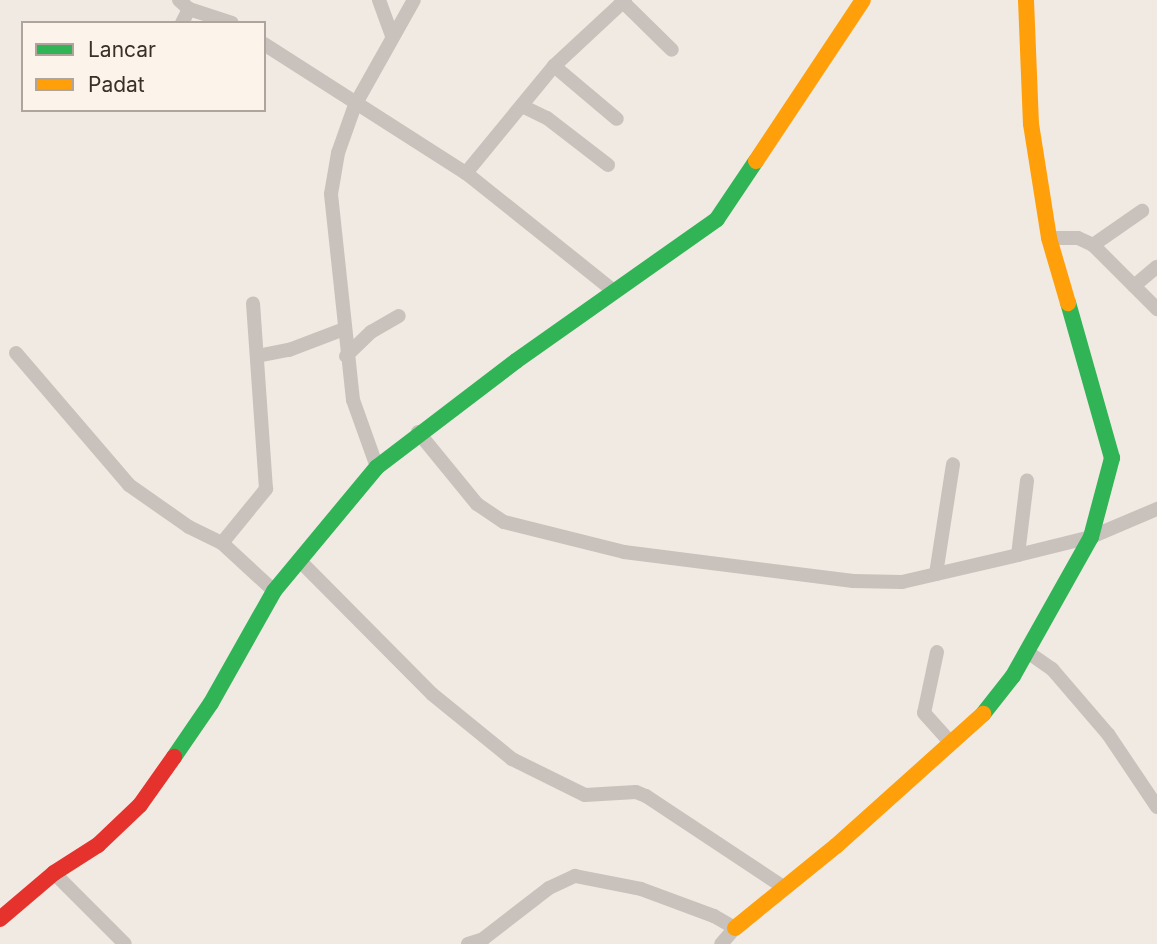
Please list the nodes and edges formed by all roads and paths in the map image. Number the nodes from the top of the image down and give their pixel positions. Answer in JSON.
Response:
{"nodes":[{"id":1,"x":379,"y":0,"type":"edge"},
{"id":2,"x":414,"y":0,"type":"edge"},
{"id":3,"x":863,"y":0,"type":"edge"},
{"id":4,"x":1026,"y":0,"type":"edge"},
{"id":5,"x":623,"y":1,"type":"edge"},
{"id":6,"x":184,"y":4,"type":"edge"},
{"id":7,"x":227,"y":21,"type":"edge"},
{"id":8,"x":392,"y":35,"type":"junction"},
{"id":9,"x":266,"y":45,"type":"edge"},
{"id":10,"x":672,"y":50,"type":"dead end"},
{"id":11,"x":554,"y":66,"type":"junction"},
{"id":12,"x":355,"y":105,"type":"junction"},
{"id":13,"x":522,"y":106,"type":"junction"},
{"id":14,"x":617,"y":119,"type":"dead end"},
{"id":15,"x":608,"y":165,"type":"dead end"},
{"id":16,"x":466,"y":173,"type":"junction"},
{"id":17,"x":1142,"y":211,"type":"dead end"},
{"id":18,"x":1049,"y":238,"type":"junction"},
{"id":19,"x":1093,"y":245,"type":"junction"},
{"id":20,"x":1157,"y":267,"type":"edge"},
{"id":21,"x":1134,"y":286,"type":"junction"},
{"id":22,"x":614,"y":291,"type":"junction"},
{"id":23,"x":253,"y":303,"type":"dead end"},
{"id":24,"x":1157,"y":309,"type":"edge"},
{"id":25,"x":399,"y":316,"type":"dead end"},
{"id":26,"x":345,"y":329,"type":"junction"},
{"id":27,"x":16,"y":354,"type":"dead end"},
{"id":28,"x":257,"y":356,"type":"junction"},
{"id":29,"x":346,"y":356,"type":"junction"},
{"id":30,"x":418,"y":432,"type":"junction"},
{"id":31,"x":953,"y":464,"type":"dead end"},
{"id":32,"x":377,"y":467,"type":"junction"},
{"id":33,"x":1027,"y":481,"type":"dead end"},
{"id":34,"x":1157,"y":509,"type":"edge"},
{"id":35,"x":1091,"y":537,"type":"junction"},
{"id":36,"x":222,"y":542,"type":"junction"},
{"id":37,"x":1018,"y":555,"type":"junction"},
{"id":38,"x":299,"y":560,"type":"junction"},
{"id":39,"x":936,"y":574,"type":"junction"},
{"id":40,"x":274,"y":591,"type":"junction"},
{"id":41,"x":1026,"y":651,"type":"junction"},
{"id":42,"x":937,"y":652,"type":"dead end"},
{"id":43,"x":951,"y":743,"type":"junction"},
{"id":44,"x":1157,"y":807,"type":"edge"},
{"id":45,"x":54,"y":873,"type":"junction"},
{"id":46,"x":782,"y":886,"type":"junction"},
{"id":47,"x":0,"y":919,"type":"edge"},
{"id":48,"x":735,"y":928,"type":"junction"},
{"id":49,"x":481,"y":942,"type":"edge"},
{"id":50,"x":125,"y":944,"type":"edge"},
{"id":51,"x":721,"y":944,"type":"edge"}],
"edges":[{"from":1,"to":8,"type":"street"},
{"from":2,"to":8,"type":"street"},
{"from":3,"to":22,"type":"street"},
{"from":4,"to":18,"type":"street"},
{"from":5,"to":10,"type":"street"},
{"from":5,"to":11,"type":"street"},
{"from":6,"to":7,"type":"street"},
{"from":8,"to":12,"type":"street"},
{"from":9,"to":12,"type":"street"},
{"from":11,"to":13,"type":"street"},
{"from":11,"to":14,"type":"street"},
{"from":12,"to":16,"type":"street"},
{"from":12,"to":26,"type":"street"},
{"from":13,"to":15,"type":"street"},
{"from":13,"to":16,"type":"street"},
{"from":16,"to":22,"type":"street"},
{"from":17,"to":19,"type":"street"},
{"from":18,"to":19,"type":"street"},
{"from":18,"to":35,"type":"street"},
{"from":19,"to":21,"type":"street"},
{"from":20,"to":21,"type":"street"},
{"from":21,"to":24,"type":"street"},
{"from":22,"to":30,"type":"street"},
{"from":23,"to":28,"type":"street"},
{"from":25,"to":29,"type":"street"},
{"from":26,"to":28,"type":"street"},
{"from":26,"to":29,"type":"street"},
{"from":27,"to":36,"type":"street"},
{"from":28,"to":36,"type":"street"},
{"from":29,"to":32,"type":"street"},
{"from":30,"to":32,"type":"street"},
{"from":30,"to":39,"type":"street"},
{"from":31,"to":39,"type":"street"},
{"from":32,"to":38,"type":"street"},
{"from":33,"to":37,"type":"street"},
{"from":34,"to":35,"type":"street"},
{"from":35,"to":37,"type":"street"},
{"from":35,"to":41,"type":"street"},
{"from":36,"to":40,"type":"street"},
{"from":37,"to":39,"type":"street"},
{"from":38,"to":40,"type":"street"},
{"from":38,"to":46,"type":"street"},
{"from":40,"to":45,"type":"street"},
{"from":41,"to":43,"type":"street"},
{"from":41,"to":44,"type":"street"},
{"from":42,"to":43,"type":"street"},
{"from":43,"to":46,"type":"street"},
{"from":45,"to":47,"type":"street"},
{"from":45,"to":50,"type":"street"},
{"from":46,"to":48,"type":"street"},
{"from":48,"to":49,"type":"street"},
{"from":48,"to":51,"type":"street"}]}
